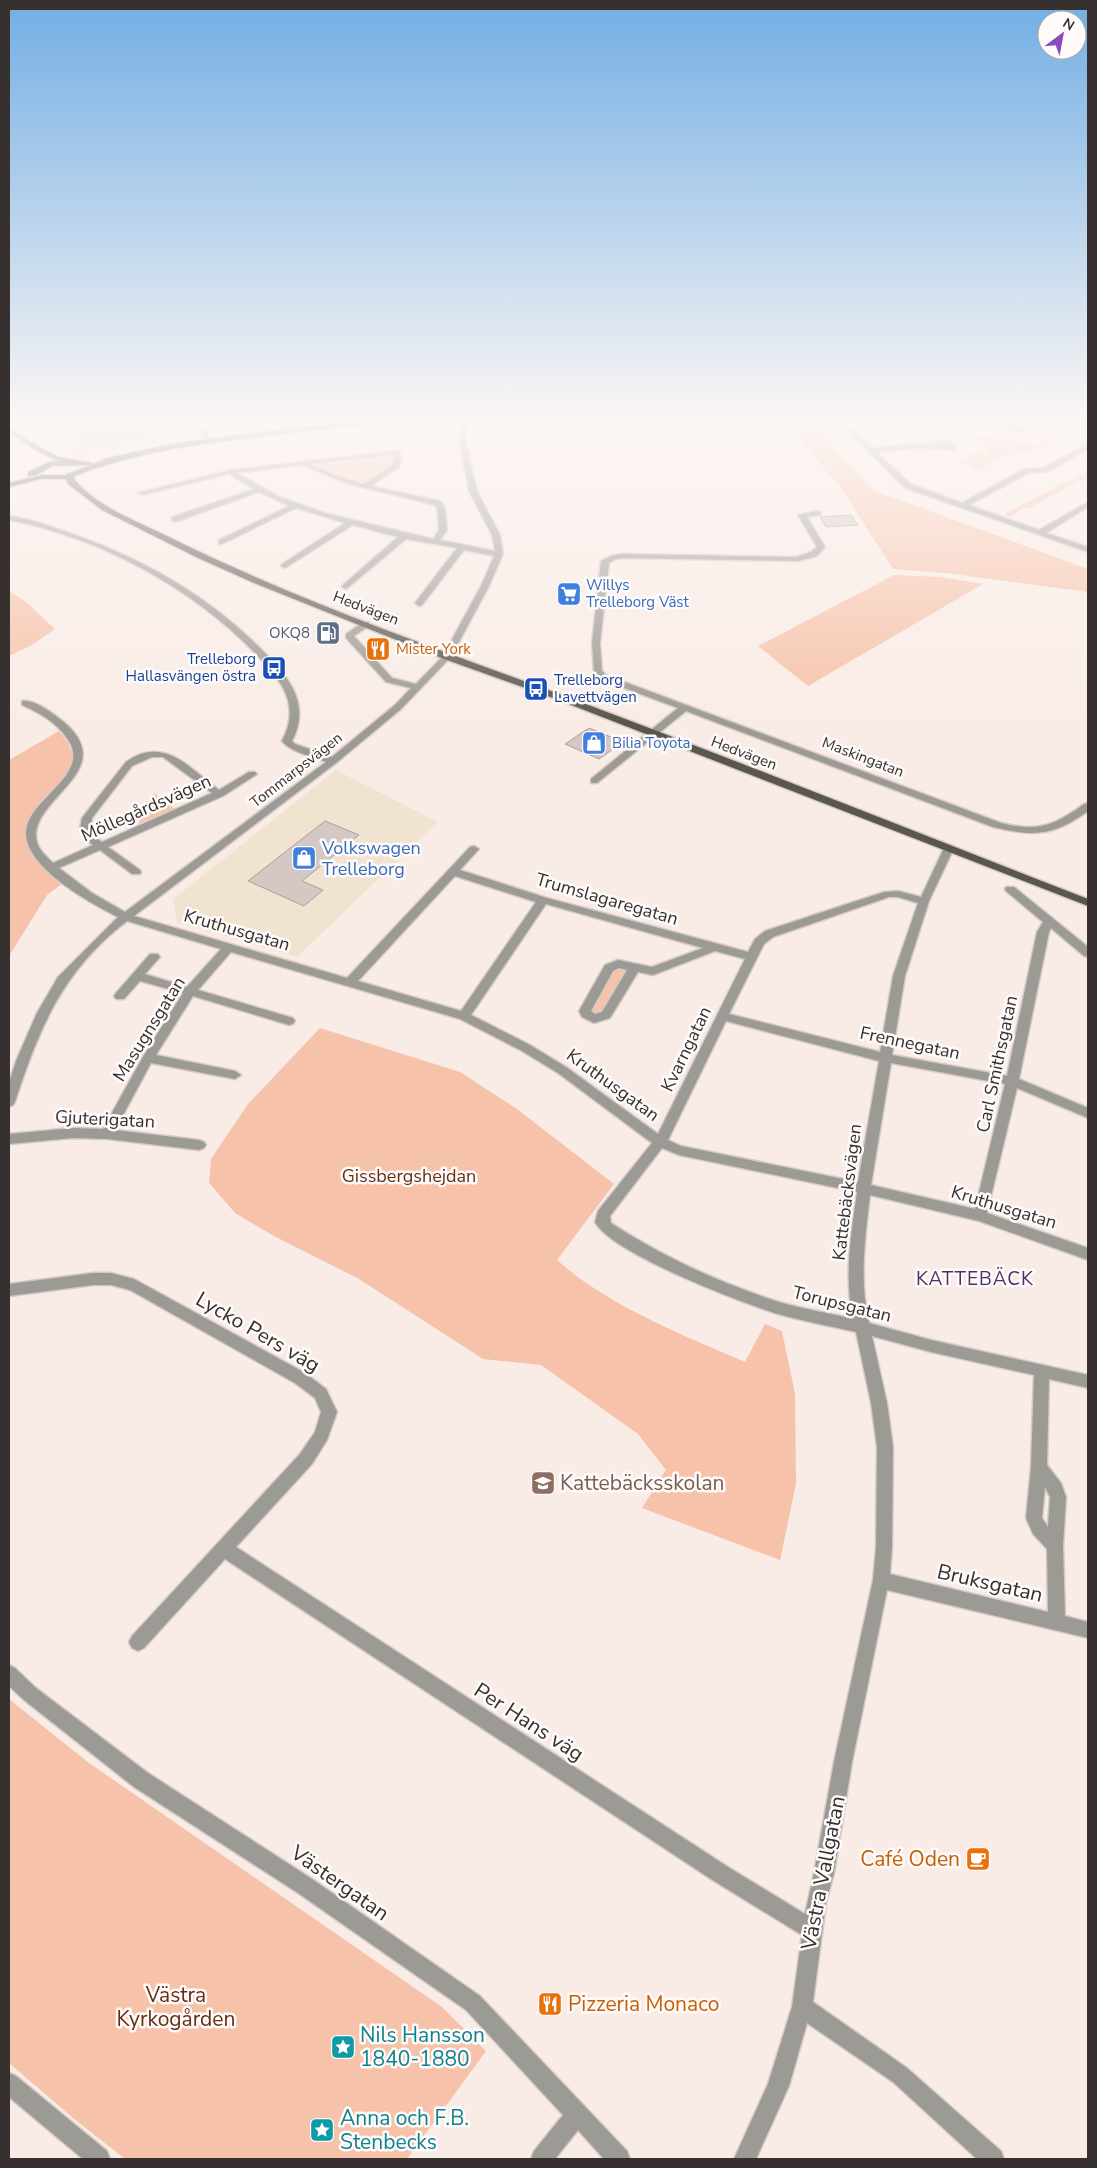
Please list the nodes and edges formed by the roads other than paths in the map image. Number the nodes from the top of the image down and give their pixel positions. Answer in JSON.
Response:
{"nodes":[{"id":1,"x":25,"y":522,"type":"edge"},
{"id":2,"x":134,"y":522,"type":"edge"},
{"id":3,"x":262,"y":522,"type":"edge"},
{"id":4,"x":442,"y":522,"type":"edge"},
{"id":5,"x":489,"y":522,"type":"edge"},
{"id":6,"x":806,"y":522,"type":"edge"},
{"id":7,"x":1010,"y":522,"type":"edge"},
{"id":8,"x":1058,"y":522,"type":"edge"},
{"id":9,"x":351,"y":523,"type":"joint"},
{"id":10,"x":1040,"y":533,"type":"junction"},
{"id":11,"x":404,"y":536,"type":"junction"},
{"id":12,"x":222,"y":542,"type":"dead end"},
{"id":13,"x":434,"y":543,"type":"junction"},
{"id":14,"x":460,"y":548,"type":"junction"},
{"id":15,"x":1088,"y":550,"type":"edge"},
{"id":16,"x":499,"y":554,"type":"junction"},
{"id":17,"x":284,"y":566,"type":"dead end"},
{"id":18,"x":346,"y":587,"type":"dead end"},
{"id":19,"x":419,"y":603,"type":"dead end"},
{"id":20,"x":366,"y":624,"type":"junction"},
{"id":21,"x":447,"y":656,"type":"junction"},
{"id":22,"x":418,"y":687,"type":"junction"},
{"id":23,"x":25,"y":703,"type":"dead end"},
{"id":24,"x":684,"y":708,"type":"junction"},
{"id":25,"x":653,"y":734,"type":"junction"},
{"id":26,"x":333,"y":761,"type":"junction"},
{"id":27,"x":252,"y":774,"type":"dead end"},
{"id":28,"x":594,"y":781,"type":"dead end"},
{"id":29,"x":219,"y":794,"type":"junction"},
{"id":30,"x":1088,"y":806,"type":"edge"},
{"id":31,"x":100,"y":846,"type":"junction"},
{"id":32,"x":949,"y":848,"type":"junction"},
{"id":33,"x":474,"y":849,"type":"dead end"},
{"id":34,"x":51,"y":868,"type":"junction"},
{"id":35,"x":136,"y":872,"type":"dead end"},
{"id":36,"x":454,"y":872,"type":"junction"},
{"id":37,"x":1010,"y":889,"type":"dead end"},
{"id":38,"x":543,"y":900,"type":"junction"},
{"id":39,"x":924,"y":901,"type":"junction"},
{"id":40,"x":1088,"y":903,"type":"edge"},
{"id":41,"x":126,"y":917,"type":"junction"},
{"id":42,"x":1050,"y":920,"type":"junction"},
{"id":43,"x":715,"y":947,"type":"junction"},
{"id":44,"x":229,"y":948,"type":"junction"},
{"id":45,"x":1088,"y":953,"type":"edge"},
{"id":46,"x":154,"y":957,"type":"dead end"},
{"id":47,"x":751,"y":957,"type":"junction"},
{"id":48,"x":634,"y":968,"type":"junction"},
{"id":49,"x":138,"y":976,"type":"junction"},
{"id":50,"x":350,"y":982,"type":"junction"},
{"id":51,"x":190,"y":990,"type":"junction"},
{"id":52,"x":120,"y":996,"type":"dead end"},
{"id":53,"x":464,"y":1016,"type":"junction"},
{"id":54,"x":721,"y":1016,"type":"junction"},
{"id":55,"x":289,"y":1021,"type":"dead end"},
{"id":56,"x":148,"y":1058,"type":"junction"},
{"id":57,"x":885,"y":1058,"type":"junction"},
{"id":58,"x":235,"y":1075,"type":"dead end"},
{"id":59,"x":1012,"y":1081,"type":"junction"},
{"id":60,"x":9,"y":1102,"type":"edge"},
{"id":61,"x":1088,"y":1113,"type":"edge"},
{"id":62,"x":107,"y":1134,"type":"junction"},
{"id":63,"x":9,"y":1138,"type":"edge"},
{"id":64,"x":660,"y":1142,"type":"junction"},
{"id":65,"x":199,"y":1145,"type":"dead end"},
{"id":66,"x":864,"y":1188,"type":"junction"},
{"id":67,"x":980,"y":1216,"type":"junction"},
{"id":68,"x":602,"y":1222,"type":"joint"},
{"id":69,"x":1088,"y":1254,"type":"edge"},
{"id":70,"x":9,"y":1290,"type":"edge"},
{"id":71,"x":862,"y":1327,"type":"junction"},
{"id":72,"x":1042,"y":1372,"type":"junction"},
{"id":73,"x":1088,"y":1381,"type":"edge"},
{"id":74,"x":1039,"y":1467,"type":"junction"},
{"id":75,"x":1055,"y":1546,"type":"junction"},
{"id":76,"x":224,"y":1549,"type":"junction"},
{"id":77,"x":881,"y":1580,"type":"junction"},
{"id":78,"x":1057,"y":1622,"type":"junction"},
{"id":79,"x":1088,"y":1630,"type":"edge"},
{"id":80,"x":138,"y":1642,"type":"dead end"},
{"id":81,"x":9,"y":1674,"type":"edge"},
{"id":82,"x":811,"y":1929,"type":"junction"},
{"id":83,"x":802,"y":2007,"type":"junction"},
{"id":84,"x":9,"y":2083,"type":"edge"},
{"id":85,"x":577,"y":2114,"type":"junction"},
{"id":86,"x":99,"y":2159,"type":"edge"},
{"id":87,"x":542,"y":2159,"type":"edge"},
{"id":88,"x":619,"y":2159,"type":"edge"},
{"id":89,"x":745,"y":2159,"type":"edge"},
{"id":90,"x":993,"y":2159,"type":"edge"}],
"edges":[{"from":1,"to":26,"type":"street"},
{"from":2,"to":20,"type":"main road","name":"Hedvägen"},
{"from":3,"to":12,"type":"street"},
{"from":4,"to":13,"type":"street"},
{"from":5,"to":16,"type":"street"},
{"from":6,"to":24,"type":"street","name":"Maskingatan"},
{"from":7,"to":10,"type":"street"},
{"from":8,"to":10,"type":"street"},
{"from":9,"to":11,"type":"street"},
{"from":9,"to":17,"type":"street"},
{"from":10,"to":15,"type":"street"},
{"from":11,"to":13,"type":"street"},
{"from":11,"to":18,"type":"street"},
{"from":13,"to":14,"type":"street"},
{"from":14,"to":16,"type":"street"},
{"from":14,"to":19,"type":"street"},
{"from":16,"to":21,"type":"street","name":"Tommarpsvägen"},
{"from":20,"to":21,"type":"main road","name":"Hedvägen"},
{"from":20,"to":22,"type":"street"},
{"from":21,"to":22,"type":"street","name":"Tommarpsvägen"},
{"from":21,"to":25,"type":"main road","name":"Hedvägen"},
{"from":22,"to":26,"type":"street","name":"Tommarpsvägen"},
{"from":23,"to":34,"type":"street","name":"Kruthusgatan"},
{"from":24,"to":25,"type":"street"},
{"from":24,"to":30,"type":"street","name":"Maskingatan"},
{"from":25,"to":28,"type":"street"},
{"from":25,"to":32,"type":"main road","name":"Hedvägen"},
{"from":26,"to":41,"type":"street","name":"Tommarpsvägen"},
{"from":27,"to":29,"type":"street","name":"Möllegårdsvägen"},
{"from":29,"to":31,"type":"street","name":"Möllegårdsvägen"},
{"from":29,"to":31,"type":"street"},
{"from":31,"to":34,"type":"street","name":"Möllegårdsvägen"},
{"from":31,"to":35,"type":"street"},
{"from":32,"to":39,"type":"street","name":"Kattebäcksvägen"},
{"from":32,"to":40,"type":"main road","name":"Hedvägen"},
{"from":33,"to":36,"type":"street"},
{"from":34,"to":41,"type":"street","name":"Kruthusgatan"},
{"from":36,"to":38,"type":"street","name":"Trumslagaregatan"},
{"from":36,"to":50,"type":"street"},
{"from":37,"to":42,"type":"street"},
{"from":38,"to":43,"type":"street","name":"Trumslagaregatan"},
{"from":38,"to":53,"type":"street"},
{"from":39,"to":47,"type":"street","name":"Kvarngatan"},
{"from":39,"to":57,"type":"street","name":"Kattebäcksvägen"},
{"from":41,"to":44,"type":"street","name":"Kruthusgatan"},
{"from":41,"to":60,"type":"street","name":"Tommarpsvägen"},
{"from":42,"to":45,"type":"street"},
{"from":42,"to":59,"type":"street","name":"Carl Smithsgatan"},
{"from":43,"to":47,"type":"street","name":"Trumslagaregatan"},
{"from":43,"to":48,"type":"street"},
{"from":44,"to":50,"type":"street","name":"Kruthusgatan"},
{"from":44,"to":51,"type":"street","name":"Masugnsgatan"},
{"from":46,"to":49,"type":"street"},
{"from":47,"to":54,"type":"street","name":"Kvarngatan"},
{"from":48,"to":48,"type":"street"},
{"from":49,"to":51,"type":"street"},
{"from":49,"to":52,"type":"street"},
{"from":50,"to":53,"type":"street","name":"Kruthusgatan"},
{"from":51,"to":55,"type":"street"},
{"from":51,"to":56,"type":"street","name":"Masugnsgatan"},
{"from":53,"to":64,"type":"street","name":"Kruthusgatan"},
{"from":54,"to":57,"type":"street","name":"Frennegatan"},
{"from":54,"to":64,"type":"street","name":"Kvarngatan"},
{"from":56,"to":58,"type":"street"},
{"from":56,"to":62,"type":"street","name":"Masugnsgatan"},
{"from":57,"to":59,"type":"street","name":"Frennegatan"},
{"from":57,"to":66,"type":"street","name":"Kattebäcksvägen"},
{"from":59,"to":61,"type":"street","name":"Frennegatan"},
{"from":59,"to":67,"type":"street","name":"Carl Smithsgatan"},
{"from":62,"to":63,"type":"street","name":"Gjuterigatan"},
{"from":62,"to":65,"type":"street","name":"Gjuterigatan"},
{"from":64,"to":66,"type":"street","name":"Kruthusgatan"},
{"from":64,"to":68,"type":"street","name":"Kvarngatan"},
{"from":66,"to":67,"type":"street","name":"Kruthusgatan"},
{"from":66,"to":71,"type":"street","name":"Kattebäcksvägen"},
{"from":67,"to":69,"type":"street","name":"Kruthusgatan"},
{"from":68,"to":71,"type":"street","name":"Torupsgatan"},
{"from":70,"to":76,"type":"street","name":"Lycko Pers väg"},
{"from":71,"to":72,"type":"street","name":"Torupsgatan"},
{"from":71,"to":77,"type":"street","name":"Kattebäcksvägen"},
{"from":72,"to":73,"type":"street","name":"Torupsgatan"},
{"from":72,"to":74,"type":"street"},
{"from":74,"to":75,"type":"street"},
{"from":74,"to":75,"type":"street"},
{"from":75,"to":78,"type":"street"},
{"from":76,"to":80,"type":"street","name":"Lycko Pers väg"},
{"from":76,"to":82,"type":"street","name":"Per Hans väg"},
{"from":77,"to":78,"type":"street","name":"Bruksgatan"},
{"from":77,"to":82,"type":"street","name":"Västra Vallgatan"},
{"from":78,"to":79,"type":"street","name":"Bruksgatan"},
{"from":81,"to":85,"type":"street","name":"Västergatan"},
{"from":82,"to":83,"type":"street","name":"Västra Vallgatan"},
{"from":83,"to":89,"type":"street","name":"Västra Vallgatan"},
{"from":83,"to":90,"type":"street"},
{"from":84,"to":86,"type":"street"},
{"from":85,"to":87,"type":"street"},
{"from":85,"to":88,"type":"street","name":"Västergatan"}]}
